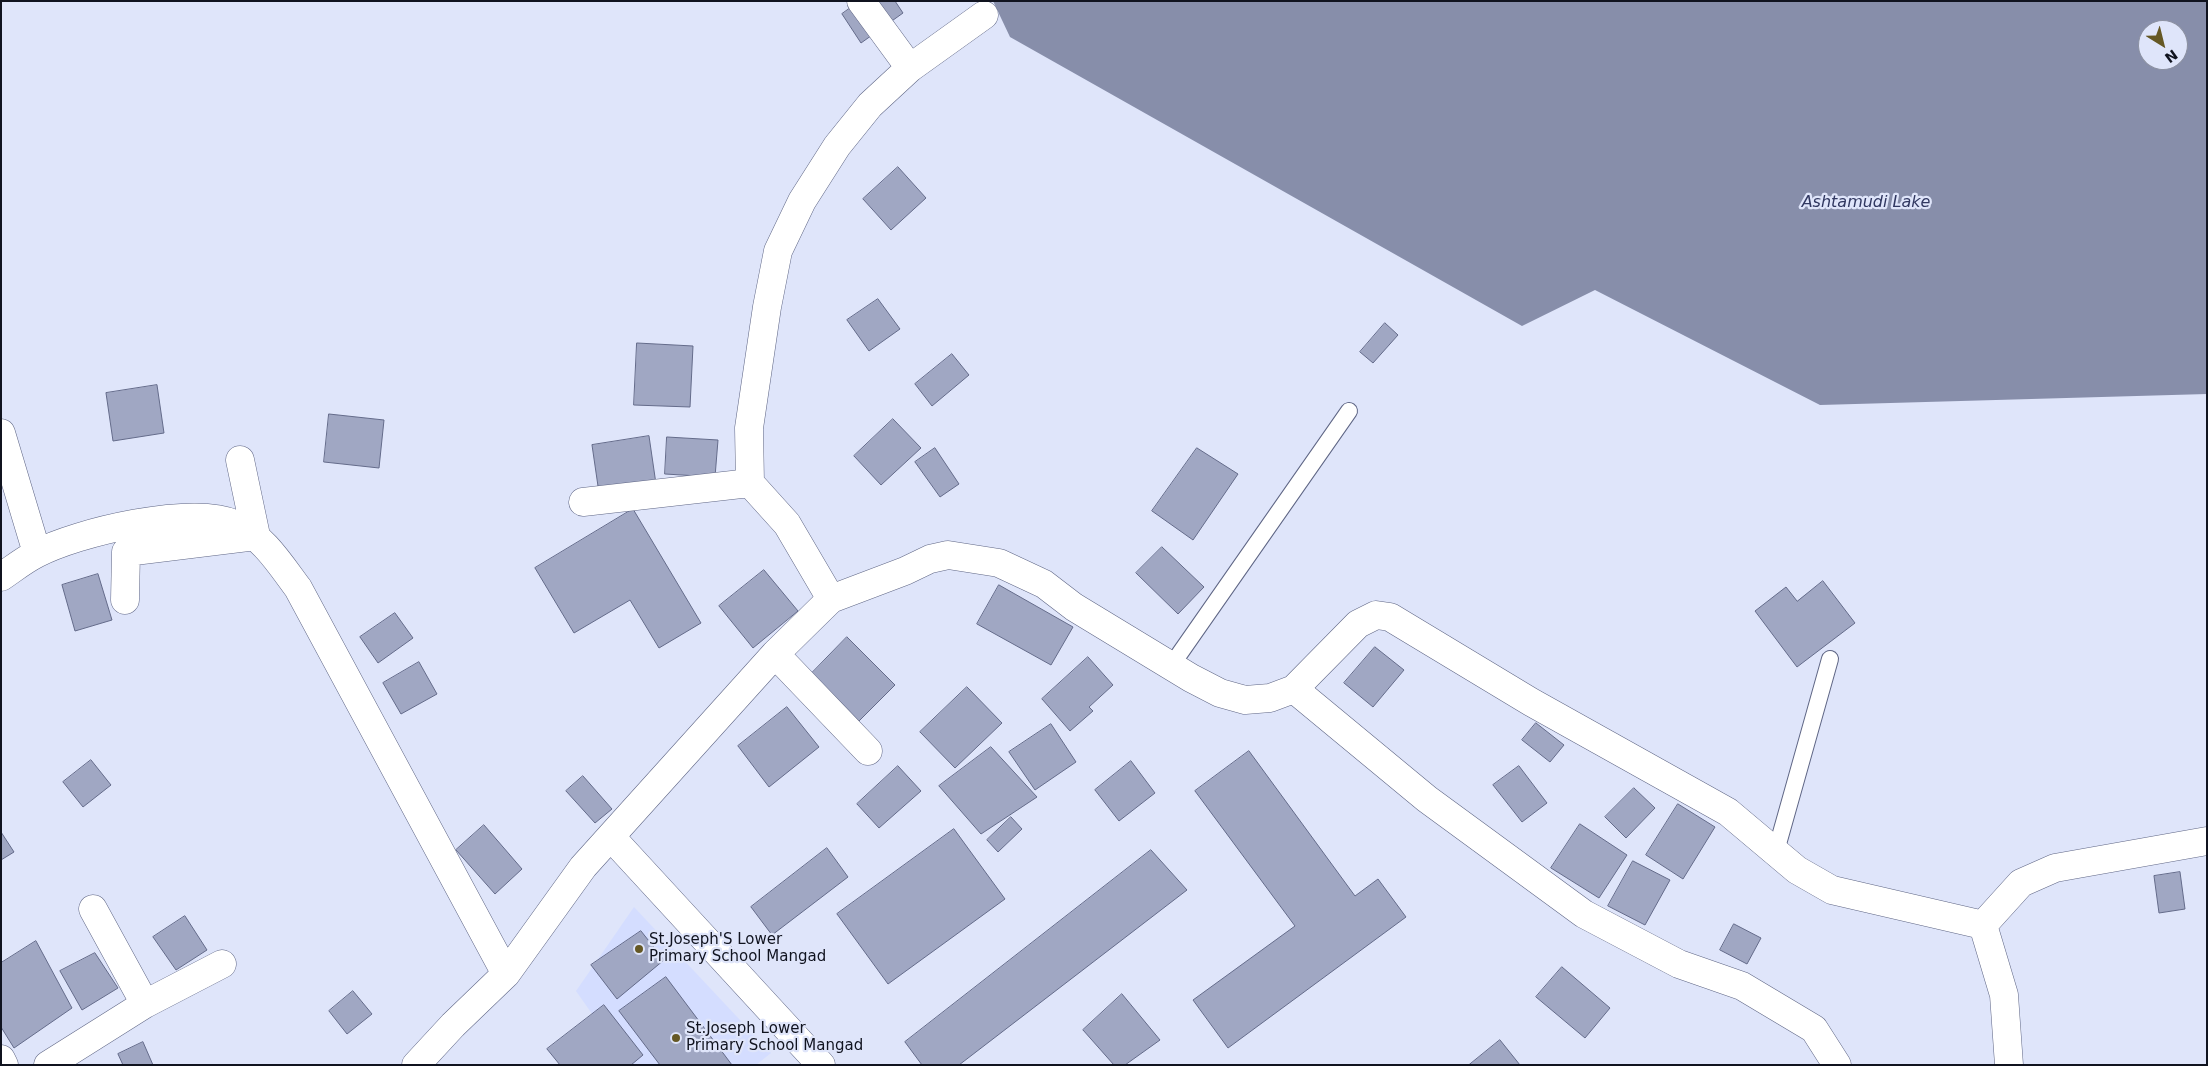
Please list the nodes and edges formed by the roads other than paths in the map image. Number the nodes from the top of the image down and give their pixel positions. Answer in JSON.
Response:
{"nodes":[{"id":1,"x":861,"y":1,"type":"edge"},
{"id":2,"x":984,"y":15,"type":"dead end"},
{"id":3,"x":910,"y":68,"type":"junction"},
{"id":4,"x":1349,"y":411,"type":"dead end"},
{"id":5,"x":1,"y":433,"type":"edge"},
{"id":6,"x":240,"y":460,"type":"dead end"},
{"id":7,"x":750,"y":483,"type":"junction"},
{"id":8,"x":583,"y":502,"type":"dead end"},
{"id":9,"x":256,"y":536,"type":"junction"},
{"id":10,"x":36,"y":553,"type":"junction"},
{"id":11,"x":1,"y":577,"type":"edge"},
{"id":12,"x":125,"y":600,"type":"dead end"},
{"id":13,"x":831,"y":600,"type":"junction"},
{"id":14,"x":775,"y":654,"type":"junction"},
{"id":15,"x":1830,"y":659,"type":"dead end"},
{"id":16,"x":1171,"y":666,"type":"junction"},
{"id":17,"x":1294,"y":689,"type":"junction"},
{"id":18,"x":868,"y":751,"type":"dead end"},
{"id":19,"x":611,"y":837,"type":"junction"},
{"id":20,"x":2207,"y":841,"type":"edge"},
{"id":21,"x":1776,"y":851,"type":"junction"},
{"id":22,"x":93,"y":909,"type":"dead end"},
{"id":23,"x":1983,"y":924,"type":"junction"},
{"id":24,"x":222,"y":964,"type":"dead end"},
{"id":25,"x":506,"y":974,"type":"junction"},
{"id":26,"x":145,"y":1004,"type":"junction"},
{"id":27,"x":1,"y":1059,"type":"edge"},
{"id":28,"x":4,"y":1065,"type":"edge"},
{"id":29,"x":48,"y":1065,"type":"edge"},
{"id":30,"x":416,"y":1065,"type":"edge"},
{"id":31,"x":821,"y":1065,"type":"edge"},
{"id":32,"x":1837,"y":1065,"type":"edge"},
{"id":33,"x":2009,"y":1065,"type":"edge"}],
"edges":[{"from":1,"to":3,"type":"street"},
{"from":2,"to":3,"type":"street"},
{"from":3,"to":7,"type":"street"},
{"from":4,"to":16,"type":"lane"},
{"from":5,"to":10,"type":"street"},
{"from":6,"to":9,"type":"street"},
{"from":7,"to":8,"type":"street"},
{"from":7,"to":13,"type":"street"},
{"from":9,"to":10,"type":"street"},
{"from":9,"to":12,"type":"street"},
{"from":9,"to":25,"type":"street"},
{"from":10,"to":11,"type":"street"},
{"from":13,"to":14,"type":"street"},
{"from":13,"to":16,"type":"street"},
{"from":14,"to":18,"type":"street"},
{"from":14,"to":19,"type":"street"},
{"from":15,"to":21,"type":"lane"},
{"from":16,"to":17,"type":"street"},
{"from":17,"to":21,"type":"street"},
{"from":17,"to":32,"type":"street"},
{"from":19,"to":25,"type":"street"},
{"from":19,"to":31,"type":"street"},
{"from":20,"to":23,"type":"street"},
{"from":21,"to":23,"type":"street"},
{"from":22,"to":26,"type":"street"},
{"from":23,"to":33,"type":"street"},
{"from":24,"to":26,"type":"street"},
{"from":25,"to":30,"type":"street"},
{"from":26,"to":29,"type":"street"},
{"from":27,"to":28,"type":"street"}]}
